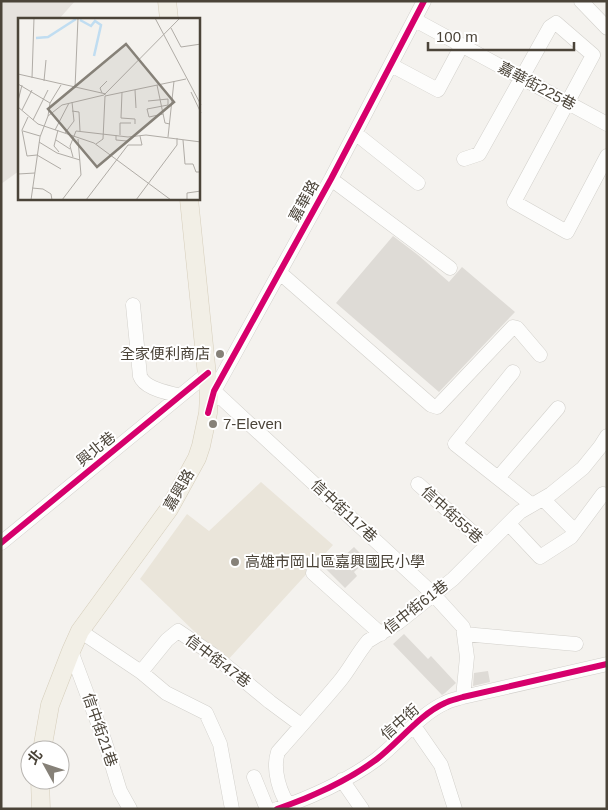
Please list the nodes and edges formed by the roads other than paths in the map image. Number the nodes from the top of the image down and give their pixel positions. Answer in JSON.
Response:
{"nodes":[{"id":1,"x":167,"y":1,"type":"edge"},
{"id":2,"x":424,"y":1,"type":"edge"},
{"id":3,"x":581,"y":1,"type":"edge"},
{"id":4,"x":169,"y":18,"type":"edge"},
{"id":5,"x":415,"y":20,"type":"junction"},
{"id":6,"x":607,"y":28,"type":"edge"},
{"id":7,"x":462,"y":45,"type":"junction"},
{"id":8,"x":391,"y":65,"type":"junction"},
{"id":9,"x":521,"y":78,"type":"junction"},
{"id":10,"x":568,"y":103,"type":"junction"},
{"id":11,"x":607,"y":124,"type":"edge"},
{"id":12,"x":355,"y":133,"type":"junction"},
{"id":13,"x":607,"y":156,"type":"edge"},
{"id":14,"x":464,"y":159,"type":"dead end"},
{"id":15,"x":331,"y":178,"type":"junction"},
{"id":16,"x":418,"y":183,"type":"dead end"},
{"id":17,"x":189,"y":200,"type":"edge"},
{"id":18,"x":450,"y":268,"type":"dead end"},
{"id":19,"x":279,"y":272,"type":"junction"},
{"id":20,"x":133,"y":305,"type":"dead end"},
{"id":21,"x":540,"y":355,"type":"dead end"},
{"id":22,"x":513,"y":372,"type":"dead end"},
{"id":23,"x":208,"y":374,"type":"junction"},
{"id":24,"x":214,"y":391,"type":"junction"},
{"id":25,"x":180,"y":396,"type":"junction"},
{"id":26,"x":558,"y":408,"type":"dead end"},
{"id":27,"x":208,"y":413,"type":"junction"},
{"id":28,"x":605,"y":445,"type":"edge"},
{"id":29,"x":498,"y":478,"type":"junction"},
{"id":30,"x":418,"y":484,"type":"dead end"},
{"id":31,"x":603,"y":494,"type":"dead end"},
{"id":32,"x":538,"y":502,"type":"junction"},
{"id":33,"x":509,"y":524,"type":"junction"},
{"id":34,"x":575,"y":531,"type":"junction"},
{"id":35,"x":4,"y":536,"type":"edge"},
{"id":36,"x":487,"y":546,"type":"junction"},
{"id":37,"x":313,"y":573,"type":"dead end"},
{"id":38,"x":433,"y":594,"type":"junction"},
{"id":39,"x":80,"y":631,"type":"junction"},
{"id":40,"x":380,"y":634,"type":"junction"},
{"id":41,"x":464,"y":634,"type":"junction"},
{"id":42,"x":576,"y":644,"type":"dead end"},
{"id":43,"x":71,"y":651,"type":"junction"},
{"id":44,"x":607,"y":664,"type":"edge"},
{"id":45,"x":141,"y":672,"type":"junction"},
{"id":46,"x":463,"y":697,"type":"junction"},
{"id":47,"x":301,"y":725,"type":"junction"},
{"id":48,"x":414,"y":726,"type":"junction"},
{"id":49,"x":44,"y":740,"type":"edge"},
{"id":50,"x":254,"y":777,"type":"dead end"},
{"id":51,"x":342,"y":780,"type":"junction"},
{"id":52,"x":40,"y":790,"type":"edge"},
{"id":53,"x":286,"y":808,"type":"edge"},
{"id":54,"x":41,"y":809,"type":"edge"},
{"id":55,"x":130,"y":809,"type":"edge"},
{"id":56,"x":232,"y":809,"type":"edge"},
{"id":57,"x":267,"y":809,"type":"edge"},
{"id":58,"x":362,"y":809,"type":"edge"},
{"id":59,"x":454,"y":809,"type":"edge"}],
"edges":[{"from":1,"to":4,"type":"main road"},
{"from":2,"to":5,"type":"street","name":"嘉華路"},
{"from":3,"to":6,"type":"street"},
{"from":5,"to":7,"type":"street","name":"嘉華街225巷"},
{"from":5,"to":8,"type":"street","name":"嘉華路"},
{"from":7,"to":8,"type":"street"},
{"from":7,"to":9,"type":"street","name":"嘉華街225巷"},
{"from":8,"to":12,"type":"street","name":"嘉華路"},
{"from":9,"to":10,"type":"street","name":"嘉華街225巷"},
{"from":9,"to":10,"type":"street"},
{"from":9,"to":14,"type":"street"},
{"from":10,"to":11,"type":"street","name":"嘉華街225巷"},
{"from":10,"to":13,"type":"street"},
{"from":12,"to":15,"type":"street","name":"嘉華路"},
{"from":12,"to":16,"type":"street"},
{"from":15,"to":18,"type":"street"},
{"from":15,"to":19,"type":"street","name":"嘉華路"},
{"from":17,"to":23,"type":"main road","name":"嘉興路"},
{"from":19,"to":21,"type":"street"},
{"from":19,"to":24,"type":"street","name":"嘉華路"},
{"from":20,"to":25,"type":"street"},
{"from":22,"to":29,"type":"street"},
{"from":23,"to":25,"type":"street","name":"興北巷"},
{"from":23,"to":27,"type":"main road","name":"嘉興路"},
{"from":24,"to":27,"type":"street","name":"嘉華路"},
{"from":24,"to":38,"type":"street","name":"信中街117巷"},
{"from":25,"to":35,"type":"street","name":"興北巷"},
{"from":26,"to":29,"type":"street"},
{"from":27,"to":39,"type":"main road","name":"嘉興路"},
{"from":28,"to":32,"type":"street","name":"信中街61巷"},
{"from":29,"to":32,"type":"street"},
{"from":30,"to":36,"type":"street","name":"信中街55巷"},
{"from":31,"to":34,"type":"street"},
{"from":32,"to":33,"type":"street","name":"信中街61巷"},
{"from":32,"to":34,"type":"street"},
{"from":33,"to":34,"type":"street"},
{"from":33,"to":36,"type":"street","name":"信中街61巷"},
{"from":36,"to":38,"type":"street","name":"信中街61巷"},
{"from":37,"to":40,"type":"street"},
{"from":38,"to":40,"type":"street","name":"信中街61巷"},
{"from":38,"to":41,"type":"street","name":"信中街117巷"},
{"from":39,"to":43,"type":"main road","name":"嘉興路"},
{"from":39,"to":45,"type":"street"},
{"from":40,"to":47,"type":"street","name":"信中街61巷"},
{"from":41,"to":42,"type":"street"},
{"from":41,"to":46,"type":"street","name":"信中街117巷"},
{"from":43,"to":49,"type":"main road","name":"嘉興路"},
{"from":43,"to":55,"type":"street","name":"信中街21巷"},
{"from":44,"to":46,"type":"street","name":"信中街"},
{"from":45,"to":47,"type":"street","name":"信中街47巷"},
{"from":45,"to":56,"type":"street"},
{"from":46,"to":48,"type":"street","name":"信中街"},
{"from":47,"to":53,"type":"street","name":"信中街61巷"},
{"from":48,"to":51,"type":"street","name":"信中街"},
{"from":48,"to":59,"type":"street"},
{"from":50,"to":57,"type":"street"},
{"from":51,"to":53,"type":"street","name":"信中街"},
{"from":51,"to":58,"type":"street"},
{"from":52,"to":54,"type":"main road"}]}
